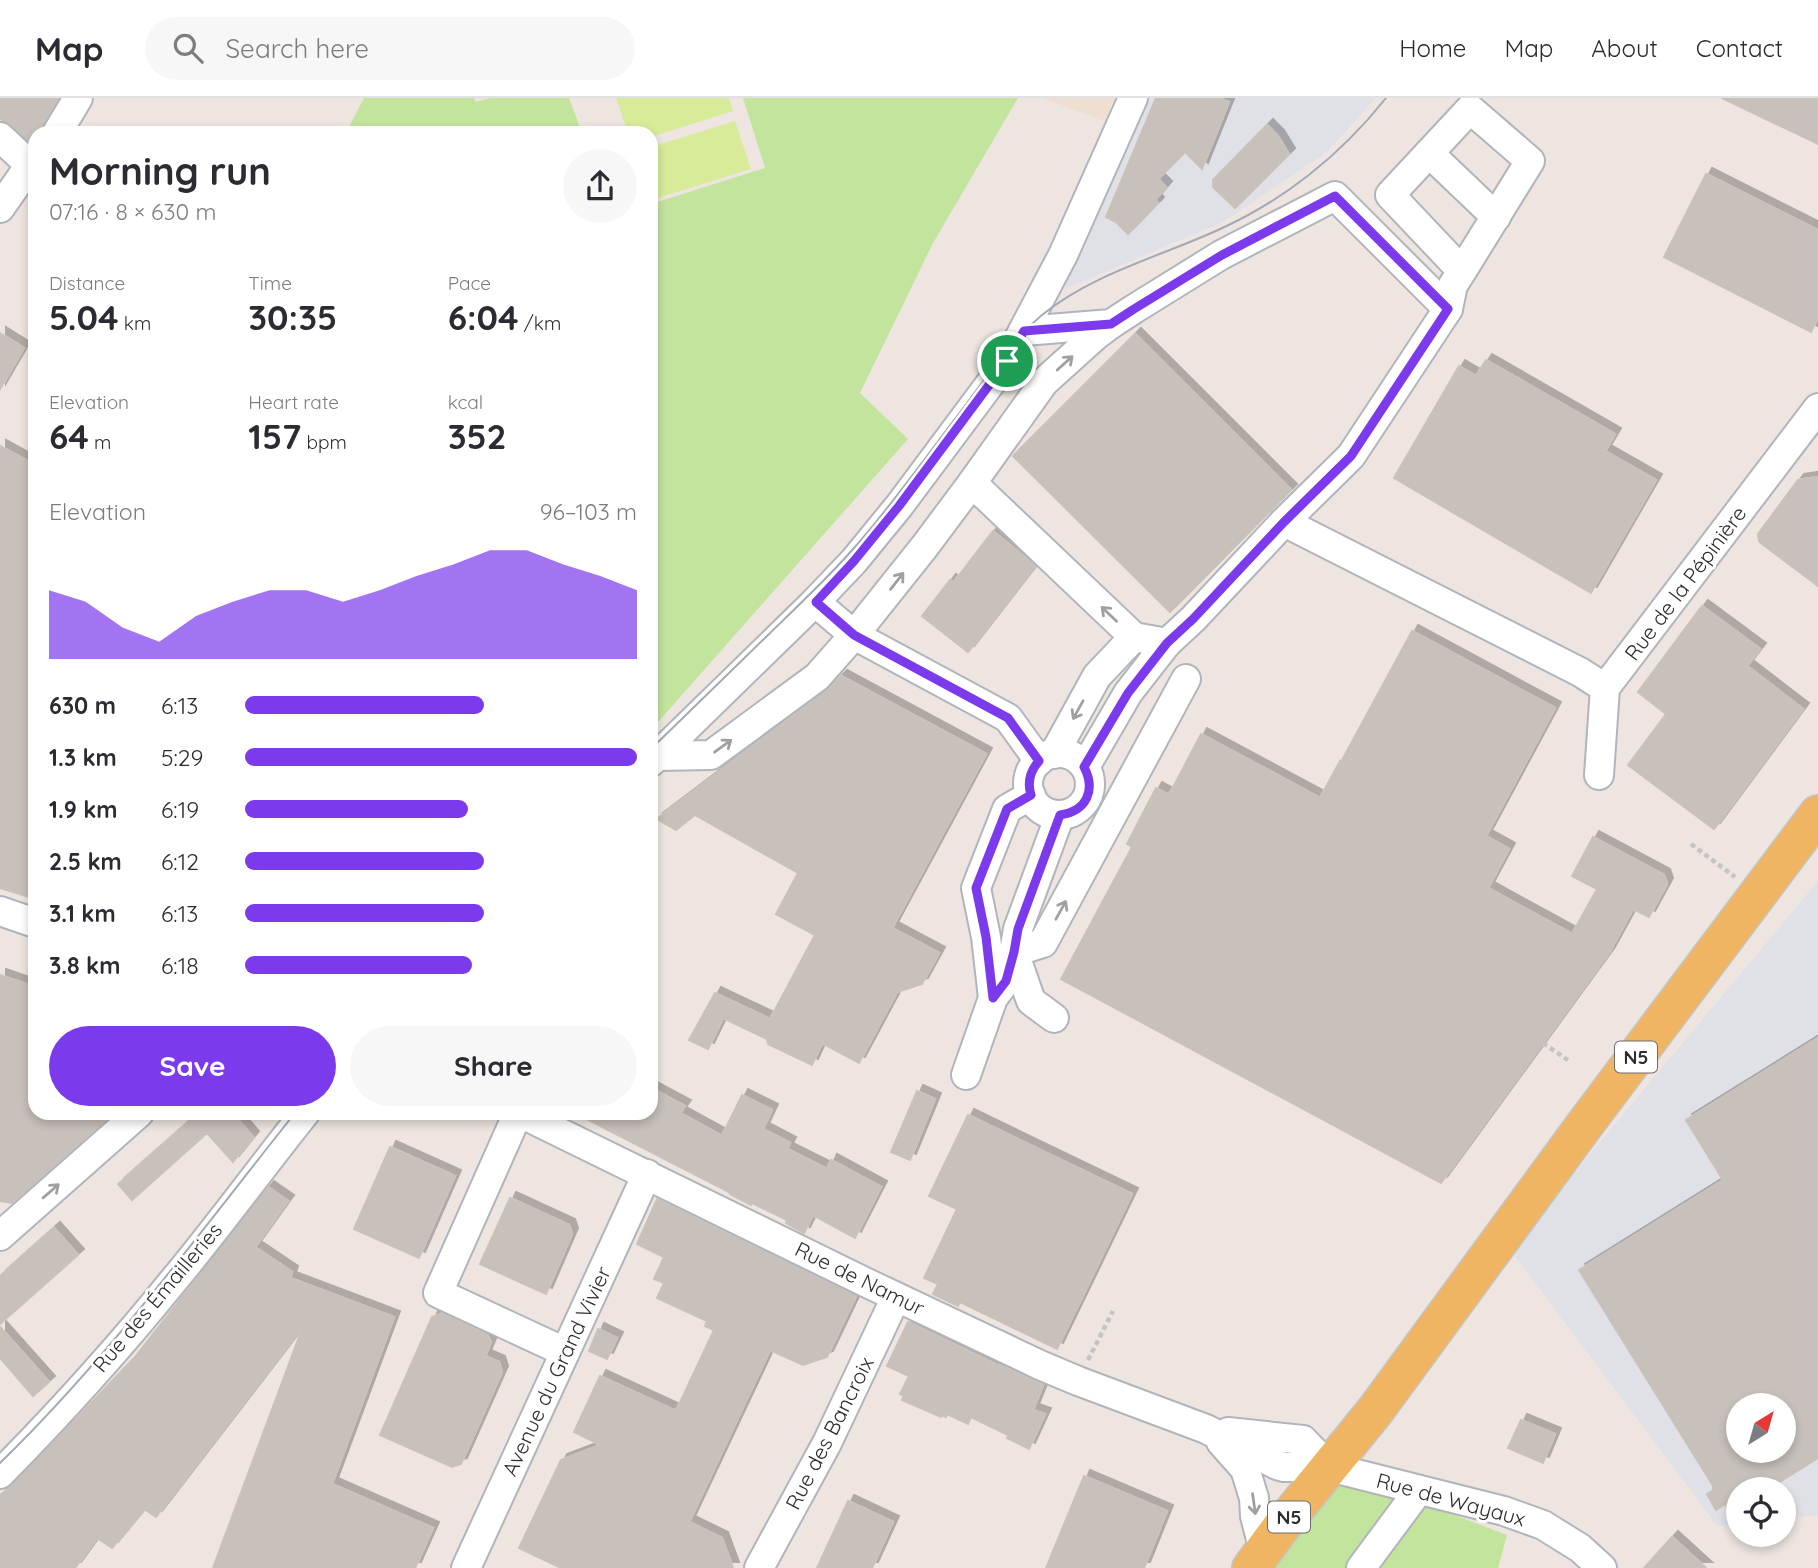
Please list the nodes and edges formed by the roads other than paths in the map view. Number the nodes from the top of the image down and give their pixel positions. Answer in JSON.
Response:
{"nodes":[{"id":1,"x":78,"y":98,"type":"edge"},
{"id":2,"x":1133,"y":98,"type":"edge"},
{"id":3,"x":61,"y":126,"type":"edge"},
{"id":4,"x":0,"y":137,"type":"edge"},
{"id":5,"x":1429,"y":153,"type":"junction"},
{"id":6,"x":28,"y":158,"type":"edge"},
{"id":7,"x":28,"y":169,"type":"edge"},
{"id":8,"x":0,"y":208,"type":"edge"},
{"id":9,"x":1496,"y":217,"type":"junction"},
{"id":10,"x":1462,"y":271,"type":"junction"},
{"id":11,"x":1448,"y":309,"type":"junction"},
{"id":12,"x":1111,"y":324,"type":"junction"},
{"id":13,"x":1024,"y":331,"type":"junction"},
{"id":14,"x":1818,"y":408,"type":"edge"},
{"id":15,"x":972,"y":483,"type":"junction"},
{"id":16,"x":1284,"y":522,"type":"junction"},
{"id":17,"x":816,"y":602,"type":"junction"},
{"id":18,"x":854,"y":635,"type":"junction"},
{"id":19,"x":1133,"y":637,"type":"junction"},
{"id":20,"x":1167,"y":643,"type":"junction"},
{"id":21,"x":1185,"y":679,"type":"dead end"},
{"id":22,"x":1605,"y":688,"type":"junction"},
{"id":23,"x":658,"y":755,"type":"edge"},
{"id":24,"x":1046,"y":757,"type":"junction"},
{"id":25,"x":658,"y":759,"type":"edge"},
{"id":26,"x":1084,"y":767,"type":"junction"},
{"id":27,"x":1600,"y":775,"type":"dead end"},
{"id":28,"x":1031,"y":795,"type":"junction"},
{"id":29,"x":1818,"y":814,"type":"edge"},
{"id":30,"x":1060,"y":815,"type":"junction"},
{"id":31,"x":0,"y":911,"type":"edge"},
{"id":32,"x":28,"y":921,"type":"edge"},
{"id":33,"x":1014,"y":952,"type":"junction"},
{"id":34,"x":993,"y":998,"type":"junction"},
{"id":35,"x":1054,"y":1018,"type":"dead end"},
{"id":36,"x":966,"y":1075,"type":"dead end"},
{"id":37,"x":131,"y":1120,"type":"edge"},
{"id":38,"x":300,"y":1120,"type":"edge"},
{"id":39,"x":516,"y":1120,"type":"edge"},
{"id":40,"x":534,"y":1120,"type":"edge"},
{"id":41,"x":648,"y":1174,"type":"junction"},
{"id":42,"x":0,"y":1236,"type":"edge"},
{"id":43,"x":896,"y":1297,"type":"junction"},
{"id":44,"x":565,"y":1352,"type":"junction"},
{"id":45,"x":1206,"y":1429,"type":"junction"},
{"id":46,"x":1329,"y":1467,"type":"junction"},
{"id":47,"x":0,"y":1474,"type":"edge"},
{"id":48,"x":1419,"y":1489,"type":"junction"},
{"id":49,"x":1257,"y":1560,"type":"edge"},
{"id":50,"x":466,"y":1568,"type":"edge"},
{"id":51,"x":759,"y":1568,"type":"edge"},
{"id":52,"x":1360,"y":1568,"type":"edge"},
{"id":53,"x":1602,"y":1568,"type":"edge"}],
"edges":[{"from":1,"to":3,"type":"street"},
{"from":2,"to":13,"type":"street"},
{"from":4,"to":6,"type":"street"},
{"from":5,"to":9,"type":"street"},
{"from":5,"to":9,"type":"street"},
{"from":5,"to":10,"type":"street"},
{"from":7,"to":8,"type":"street"},
{"from":9,"to":10,"type":"street"},
{"from":10,"to":11,"type":"street"},
{"from":11,"to":12,"type":"street"},
{"from":11,"to":16,"type":"street"},
{"from":12,"to":13,"type":"street"},
{"from":15,"to":12,"type":"street","one_way":true},
{"from":13,"to":17,"type":"street"},
{"from":14,"to":22,"type":"street","name":"Rue de la Pépinière"},
{"from":18,"to":15,"type":"street","one_way":true},
{"from":19,"to":15,"type":"street","one_way":true},
{"from":16,"to":20,"type":"street"},
{"from":16,"to":22,"type":"street"},
{"from":17,"to":18,"type":"street"},
{"from":17,"to":23,"type":"street"},
{"from":18,"to":24,"type":"street"},
{"from":25,"to":18,"type":"street","one_way":true},
{"from":19,"to":20,"type":"street"},
{"from":19,"to":24,"type":"street","one_way":true},
{"from":20,"to":26,"type":"street"},
{"from":33,"to":21,"type":"street","one_way":true},
{"from":22,"to":27,"type":"street"},
{"from":24,"to":26,"type":"street"},
{"from":24,"to":28,"type":"street"},
{"from":26,"to":30,"type":"street"},
{"from":28,"to":30,"type":"street"},
{"from":28,"to":34,"type":"street"},
{"from":29,"to":46,"type":"main road","number":"N5"},
{"from":30,"to":33,"type":"street"},
{"from":31,"to":32,"type":"street"},
{"from":33,"to":34,"type":"street"},
{"from":33,"to":35,"type":"street"},
{"from":34,"to":36,"type":"street"},
{"from":42,"to":37,"type":"street","one_way":true},
{"from":38,"to":47,"type":"street","name":"Rue des Émailleries"},
{"from":39,"to":44,"type":"street"},
{"from":40,"to":41,"type":"street","name":"Rue de Namur"},
{"from":41,"to":43,"type":"street","name":"Rue de Namur"},
{"from":41,"to":44,"type":"street","name":"Avenue du Grand Vivier"},
{"from":43,"to":45,"type":"street","name":"Rue de Namur"},
{"from":43,"to":51,"type":"street","name":"Rue des Bancroix"},
{"from":44,"to":50,"type":"street","name":"Avenue du Grand Vivier"},
{"from":45,"to":46,"type":"street"},
{"from":45,"to":49,"type":"street","name":"Rue de Namur","one_way":true},
{"from":46,"to":48,"type":"street","name":"Rue de Wayaux"},
{"from":46,"to":49,"type":"main road","number":"N5"},
{"from":48,"to":52,"type":"street"},
{"from":48,"to":53,"type":"street","name":"Rue de Wayaux"}]}
